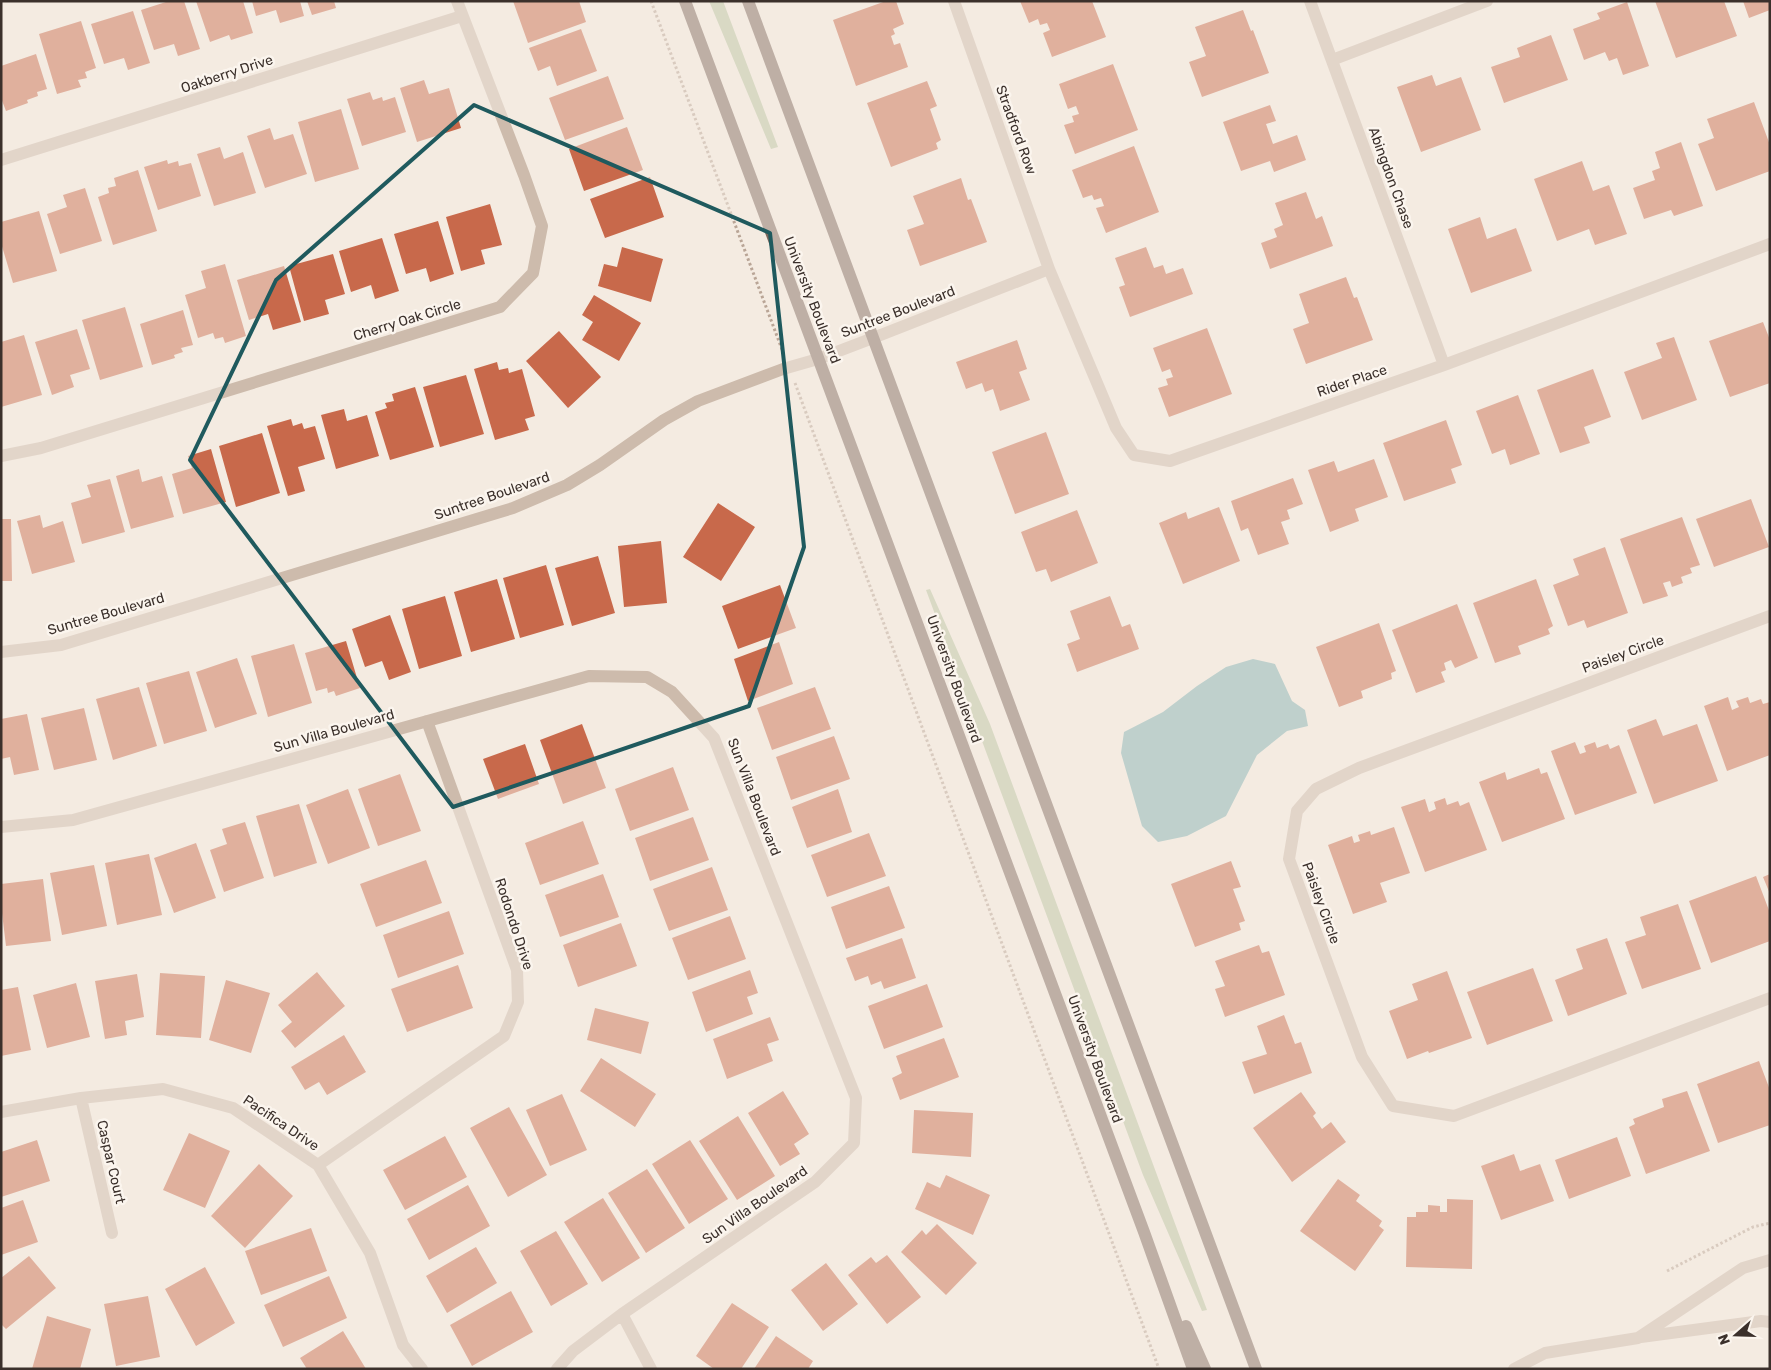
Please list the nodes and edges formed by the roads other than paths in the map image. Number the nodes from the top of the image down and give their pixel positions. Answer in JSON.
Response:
{"nodes":[{"id":1,"x":457,"y":1,"type":"edge"},
{"id":2,"x":684,"y":1,"type":"edge"},
{"id":3,"x":748,"y":1,"type":"edge"},
{"id":4,"x":954,"y":1,"type":"edge"},
{"id":5,"x":1310,"y":1,"type":"edge"},
{"id":6,"x":1487,"y":1,"type":"edge"},
{"id":7,"x":462,"y":16,"type":"junction"},
{"id":8,"x":1332,"y":60,"type":"junction"},
{"id":9,"x":1,"y":160,"type":"edge"},
{"id":10,"x":1770,"y":244,"type":"edge"},
{"id":11,"x":1049,"y":269,"type":"junction"},
{"id":12,"x":873,"y":338,"type":"junction"},
{"id":13,"x":818,"y":359,"type":"junction"},
{"id":14,"x":1444,"y":365,"type":"junction"},
{"id":15,"x":1,"y":456,"type":"edge"},
{"id":16,"x":1770,"y":616,"type":"edge"},
{"id":17,"x":1,"y":652,"type":"edge"},
{"id":18,"x":427,"y":721,"type":"junction"},
{"id":19,"x":1,"y":827,"type":"edge"},
{"id":20,"x":1770,"y":998,"type":"edge"},
{"id":21,"x":80,"y":1098,"type":"junction"},
{"id":22,"x":1,"y":1112,"type":"edge"},
{"id":23,"x":318,"y":1165,"type":"junction"},
{"id":24,"x":1144,"y":1232,"type":"junction"},
{"id":25,"x":112,"y":1233,"type":"dead end"},
{"id":26,"x":1770,"y":1260,"type":"edge"},
{"id":27,"x":622,"y":1314,"type":"junction"},
{"id":28,"x":1770,"y":1322,"type":"edge"},
{"id":29,"x":1638,"y":1338,"type":"junction"},
{"id":30,"x":422,"y":1369,"type":"edge"},
{"id":31,"x":557,"y":1369,"type":"edge"},
{"id":32,"x":650,"y":1369,"type":"edge"},
{"id":33,"x":1193,"y":1369,"type":"edge"},
{"id":34,"x":1205,"y":1369,"type":"edge"},
{"id":35,"x":1256,"y":1369,"type":"edge"},
{"id":36,"x":1514,"y":1369,"type":"edge"}],
"edges":[{"from":1,"to":7,"type":"street","name":"Cherry Oak Circle"},
{"from":2,"to":13,"type":"main road","name":"University Boulevard"},
{"from":3,"to":12,"type":"main road"},
{"from":4,"to":11,"type":"street","name":"Stradford Row"},
{"from":5,"to":8,"type":"street","name":"Abingdon Chase"},
{"from":6,"to":8,"type":"street"},
{"from":7,"to":9,"type":"street","name":"Oakberry Drive"},
{"from":7,"to":15,"type":"street","name":"Cherry Oak Circle"},
{"from":8,"to":14,"type":"street","name":"Abingdon Chase"},
{"from":10,"to":14,"type":"street","name":"Rider Place"},
{"from":11,"to":12,"type":"street","name":"Suntree Boulevard"},
{"from":11,"to":14,"type":"street","name":"Rider Place"},
{"from":12,"to":13,"type":"street","name":"Suntree Boulevard"},
{"from":12,"to":35,"type":"main road"},
{"from":13,"to":17,"type":"street","name":"Suntree Boulevard"},
{"from":13,"to":24,"type":"main road","name":"University Boulevard"},
{"from":16,"to":20,"type":"street","name":"Paisley Circle"},
{"from":18,"to":19,"type":"street","name":"Sun Villa Boulevard"},
{"from":18,"to":23,"type":"street","name":"Rodondo Drive"},
{"from":18,"to":27,"type":"street","name":"Sun Villa Boulevard"},
{"from":21,"to":22,"type":"street","name":"Pacifica Drive"},
{"from":21,"to":23,"type":"street","name":"Pacifica Drive"},
{"from":21,"to":25,"type":"street","name":"Caspar Court"},
{"from":23,"to":30,"type":"street","name":"Pacifica Drive"},
{"from":24,"to":33,"type":"main road","name":"University Boulevard"},
{"from":24,"to":34,"type":"main road"},
{"from":26,"to":29,"type":"street"},
{"from":27,"to":31,"type":"street","name":"Sun Villa Boulevard"},
{"from":27,"to":32,"type":"street"},
{"from":28,"to":29,"type":"street"},
{"from":29,"to":36,"type":"street"}]}
